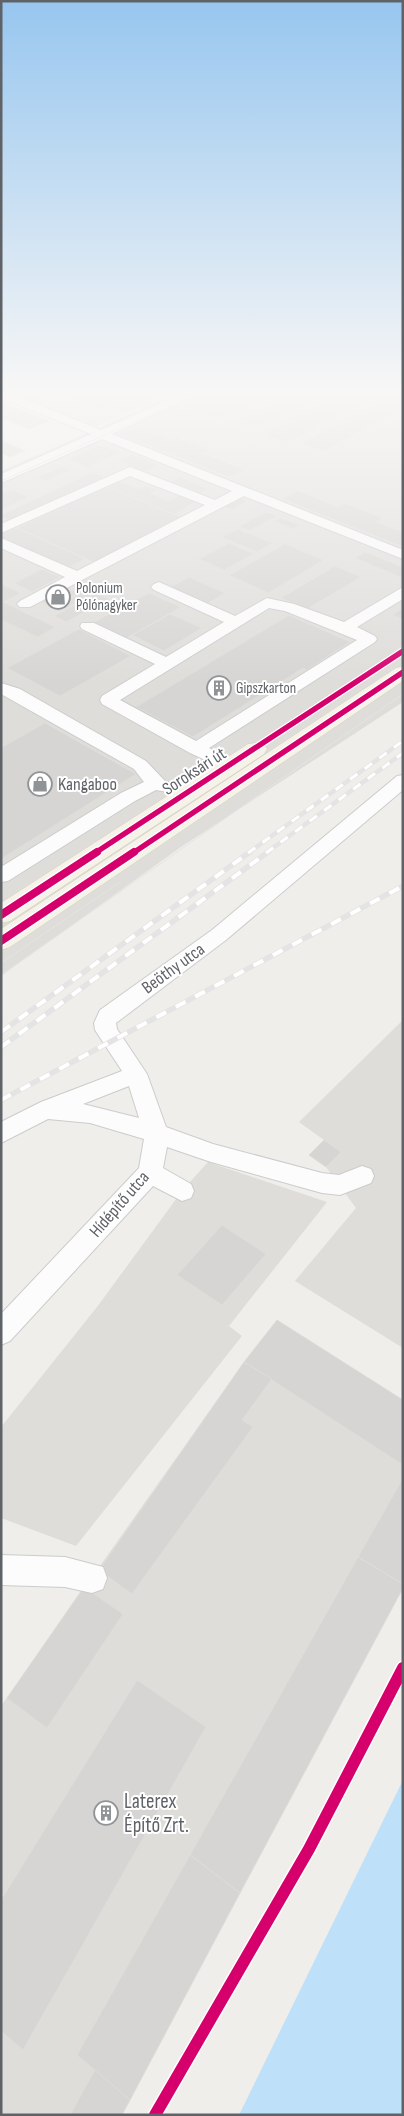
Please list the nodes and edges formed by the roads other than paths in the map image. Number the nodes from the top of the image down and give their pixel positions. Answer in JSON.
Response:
{"nodes":[{"id":1,"x":92,"y":488,"type":"edge"},
{"id":2,"x":172,"y":488,"type":"edge"},
{"id":3,"x":235,"y":488,"type":"edge"},
{"id":4,"x":243,"y":491,"type":"junction"},
{"id":5,"x":216,"y":505,"type":"junction"},
{"id":6,"x":1,"y":528,"type":"edge"},
{"id":7,"x":1,"y":542,"type":"edge"},
{"id":8,"x":403,"y":555,"type":"edge"},
{"id":9,"x":77,"y":577,"type":"junction"},
{"id":10,"x":159,"y":587,"type":"dead end"},
{"id":11,"x":403,"y":592,"type":"edge"},
{"id":12,"x":25,"y":604,"type":"dead end"},
{"id":13,"x":236,"y":622,"type":"junction"},
{"id":14,"x":88,"y":626,"type":"dead end"},
{"id":15,"x":345,"y":628,"type":"junction"},
{"id":16,"x":403,"y":651,"type":"edge"},
{"id":17,"x":166,"y":664,"type":"junction"},
{"id":18,"x":403,"y":672,"type":"edge"},
{"id":19,"x":1,"y":688,"type":"edge"},
{"id":20,"x":196,"y":749,"type":"junction"},
{"id":21,"x":229,"y":766,"type":"junction"},
{"id":22,"x":403,"y":780,"type":"edge"},
{"id":23,"x":155,"y":784,"type":"junction"},
{"id":24,"x":199,"y":786,"type":"junction"},
{"id":25,"x":1,"y":876,"type":"edge"},
{"id":26,"x":1,"y":915,"type":"edge"},
{"id":27,"x":1,"y":942,"type":"edge"},
{"id":28,"x":136,"y":1074,"type":"junction"},
{"id":29,"x":37,"y":1115,"type":"junction"},
{"id":30,"x":1,"y":1134,"type":"edge"},
{"id":31,"x":157,"y":1135,"type":"junction"},
{"id":32,"x":150,"y":1172,"type":"junction"},
{"id":33,"x":362,"y":1176,"type":"dead end"},
{"id":34,"x":182,"y":1191,"type":"dead end"},
{"id":35,"x":1,"y":1333,"type":"edge"},
{"id":36,"x":1,"y":1570,"type":"edge"},
{"id":37,"x":92,"y":1578,"type":"dead end"}],
"edges":[{"from":1,"to":6,"type":"street"},
{"from":2,"to":5,"type":"street"},
{"from":3,"to":4,"type":"street"},
{"from":4,"to":5,"type":"street"},
{"from":4,"to":8,"type":"street"},
{"from":5,"to":9,"type":"street"},
{"from":7,"to":9,"type":"street"},
{"from":9,"to":12,"type":"street"},
{"from":10,"to":13,"type":"street"},
{"from":11,"to":15,"type":"street"},
{"from":13,"to":15,"type":"street"},
{"from":13,"to":17,"type":"street"},
{"from":14,"to":17,"type":"street"},
{"from":15,"to":20,"type":"street"},
{"from":16,"to":21,"type":"main road","name":"Soroksári út"},
{"from":17,"to":20,"type":"street"},
{"from":18,"to":27,"type":"main road","name":"Soroksári út"},
{"from":19,"to":23,"type":"street"},
{"from":20,"to":21,"type":"street"},
{"from":21,"to":24,"type":"main road","name":"Soroksári út"},
{"from":22,"to":28,"type":"street","name":"Beöthy utca"},
{"from":23,"to":24,"type":"street"},
{"from":23,"to":25,"type":"street"},
{"from":24,"to":26,"type":"main road","name":"Soroksári út"},
{"from":28,"to":29,"type":"street"},
{"from":28,"to":31,"type":"street","name":"Beöthy utca"},
{"from":29,"to":30,"type":"street"},
{"from":29,"to":31,"type":"street"},
{"from":31,"to":32,"type":"street","name":"Hídépítő utca"},
{"from":31,"to":33,"type":"street"},
{"from":32,"to":34,"type":"street"},
{"from":32,"to":35,"type":"street","name":"Hídépítő utca"},
{"from":36,"to":37,"type":"street"}]}
